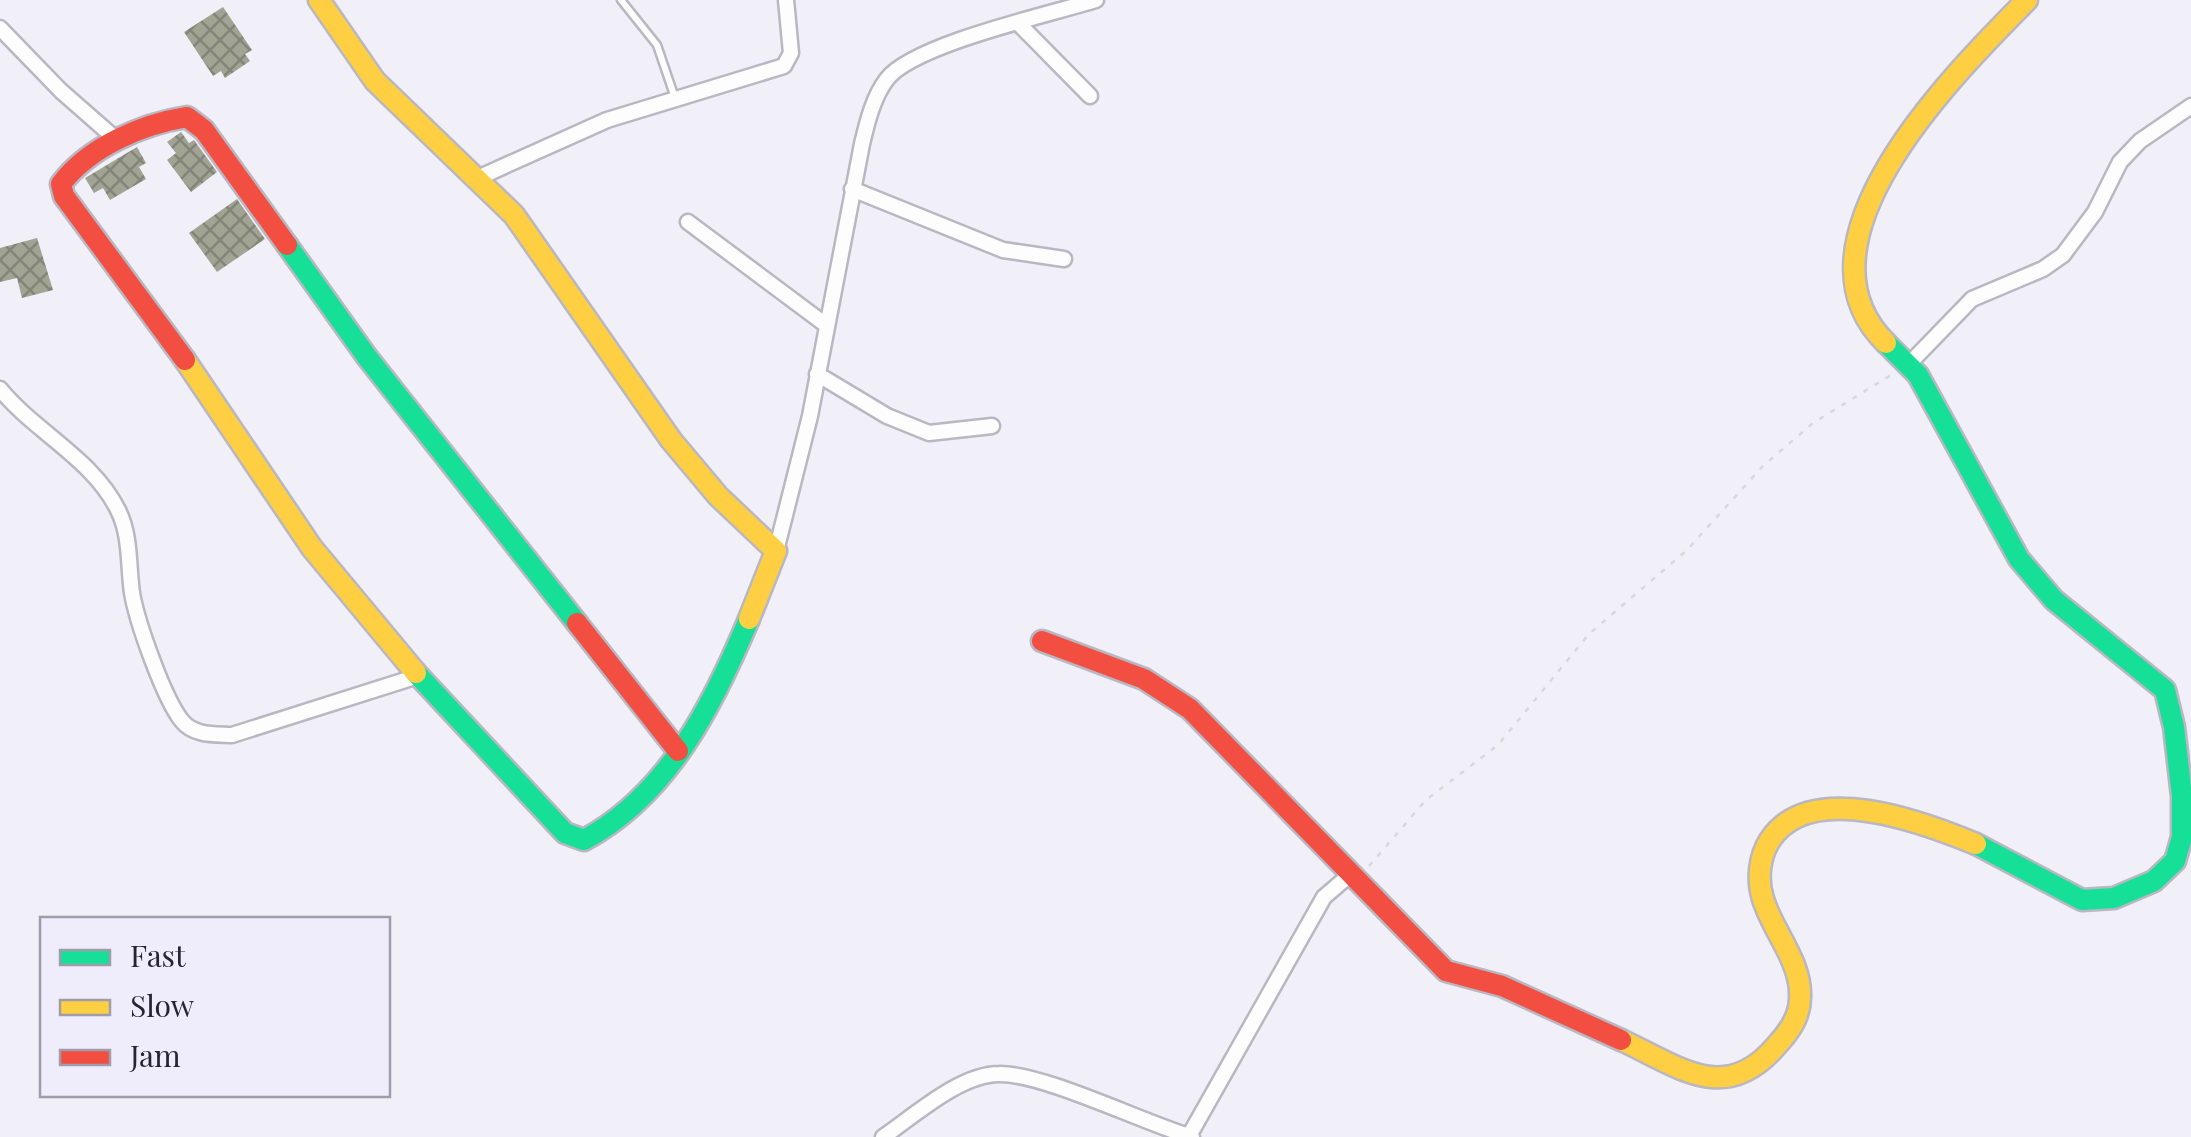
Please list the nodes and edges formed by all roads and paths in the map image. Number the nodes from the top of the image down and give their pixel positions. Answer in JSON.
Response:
{"nodes":[{"id":1,"x":319,"y":0,"type":"edge"},
{"id":2,"x":621,"y":0,"type":"edge"},
{"id":3,"x":786,"y":0,"type":"edge"},
{"id":4,"x":1093,"y":0,"type":"edge"},
{"id":5,"x":2027,"y":0,"type":"edge"},
{"id":6,"x":1018,"y":22,"type":"junction"},
{"id":7,"x":0,"y":28,"type":"edge"},
{"id":8,"x":1090,"y":96,"type":"dead end"},
{"id":9,"x":675,"y":99,"type":"junction"},
{"id":10,"x":2191,"y":106,"type":"edge"},
{"id":11,"x":118,"y":142,"type":"junction"},
{"id":12,"x":480,"y":178,"type":"junction"},
{"id":13,"x":852,"y":189,"type":"junction"},
{"id":14,"x":688,"y":222,"type":"dead end"},
{"id":15,"x":1064,"y":259,"type":"dead end"},
{"id":16,"x":826,"y":325,"type":"junction"},
{"id":17,"x":1909,"y":364,"type":"junction"},
{"id":18,"x":817,"y":374,"type":"junction"},
{"id":19,"x":0,"y":389,"type":"edge"},
{"id":20,"x":992,"y":426,"type":"dead end"},
{"id":21,"x":776,"y":551,"type":"junction"},
{"id":22,"x":1042,"y":641,"type":"dead end"},
{"id":23,"x":418,"y":676,"type":"junction"},
{"id":24,"x":678,"y":751,"type":"junction"},
{"id":25,"x":1352,"y":873,"type":"junction"},
{"id":26,"x":1190,"y":1136,"type":"edge"},
{"id":27,"x":883,"y":1137,"type":"edge"}],
"edges":[{"from":1,"to":12,"type":"street"},
{"from":2,"to":9,"type":"lane"},
{"from":3,"to":9,"type":"street"},
{"from":4,"to":6,"type":"street"},
{"from":5,"to":17,"type":"street"},
{"from":6,"to":8,"type":"street"},
{"from":6,"to":13,"type":"street"},
{"from":7,"to":11,"type":"street"},
{"from":9,"to":12,"type":"street"},
{"from":10,"to":17,"type":"street"},
{"from":11,"to":23,"type":"street"},
{"from":11,"to":24,"type":"street"},
{"from":12,"to":21,"type":"street"},
{"from":13,"to":15,"type":"street"},
{"from":13,"to":16,"type":"street"},
{"from":14,"to":16,"type":"street"},
{"from":16,"to":18,"type":"street"},
{"from":17,"to":25,"type":"path"},
{"from":17,"to":25,"type":"street"},
{"from":18,"to":20,"type":"street"},
{"from":18,"to":21,"type":"street"},
{"from":19,"to":23,"type":"street"},
{"from":21,"to":24,"type":"street"},
{"from":22,"to":25,"type":"street"},
{"from":23,"to":24,"type":"street"},
{"from":25,"to":26,"type":"street"},
{"from":26,"to":27,"type":"street"}]}
